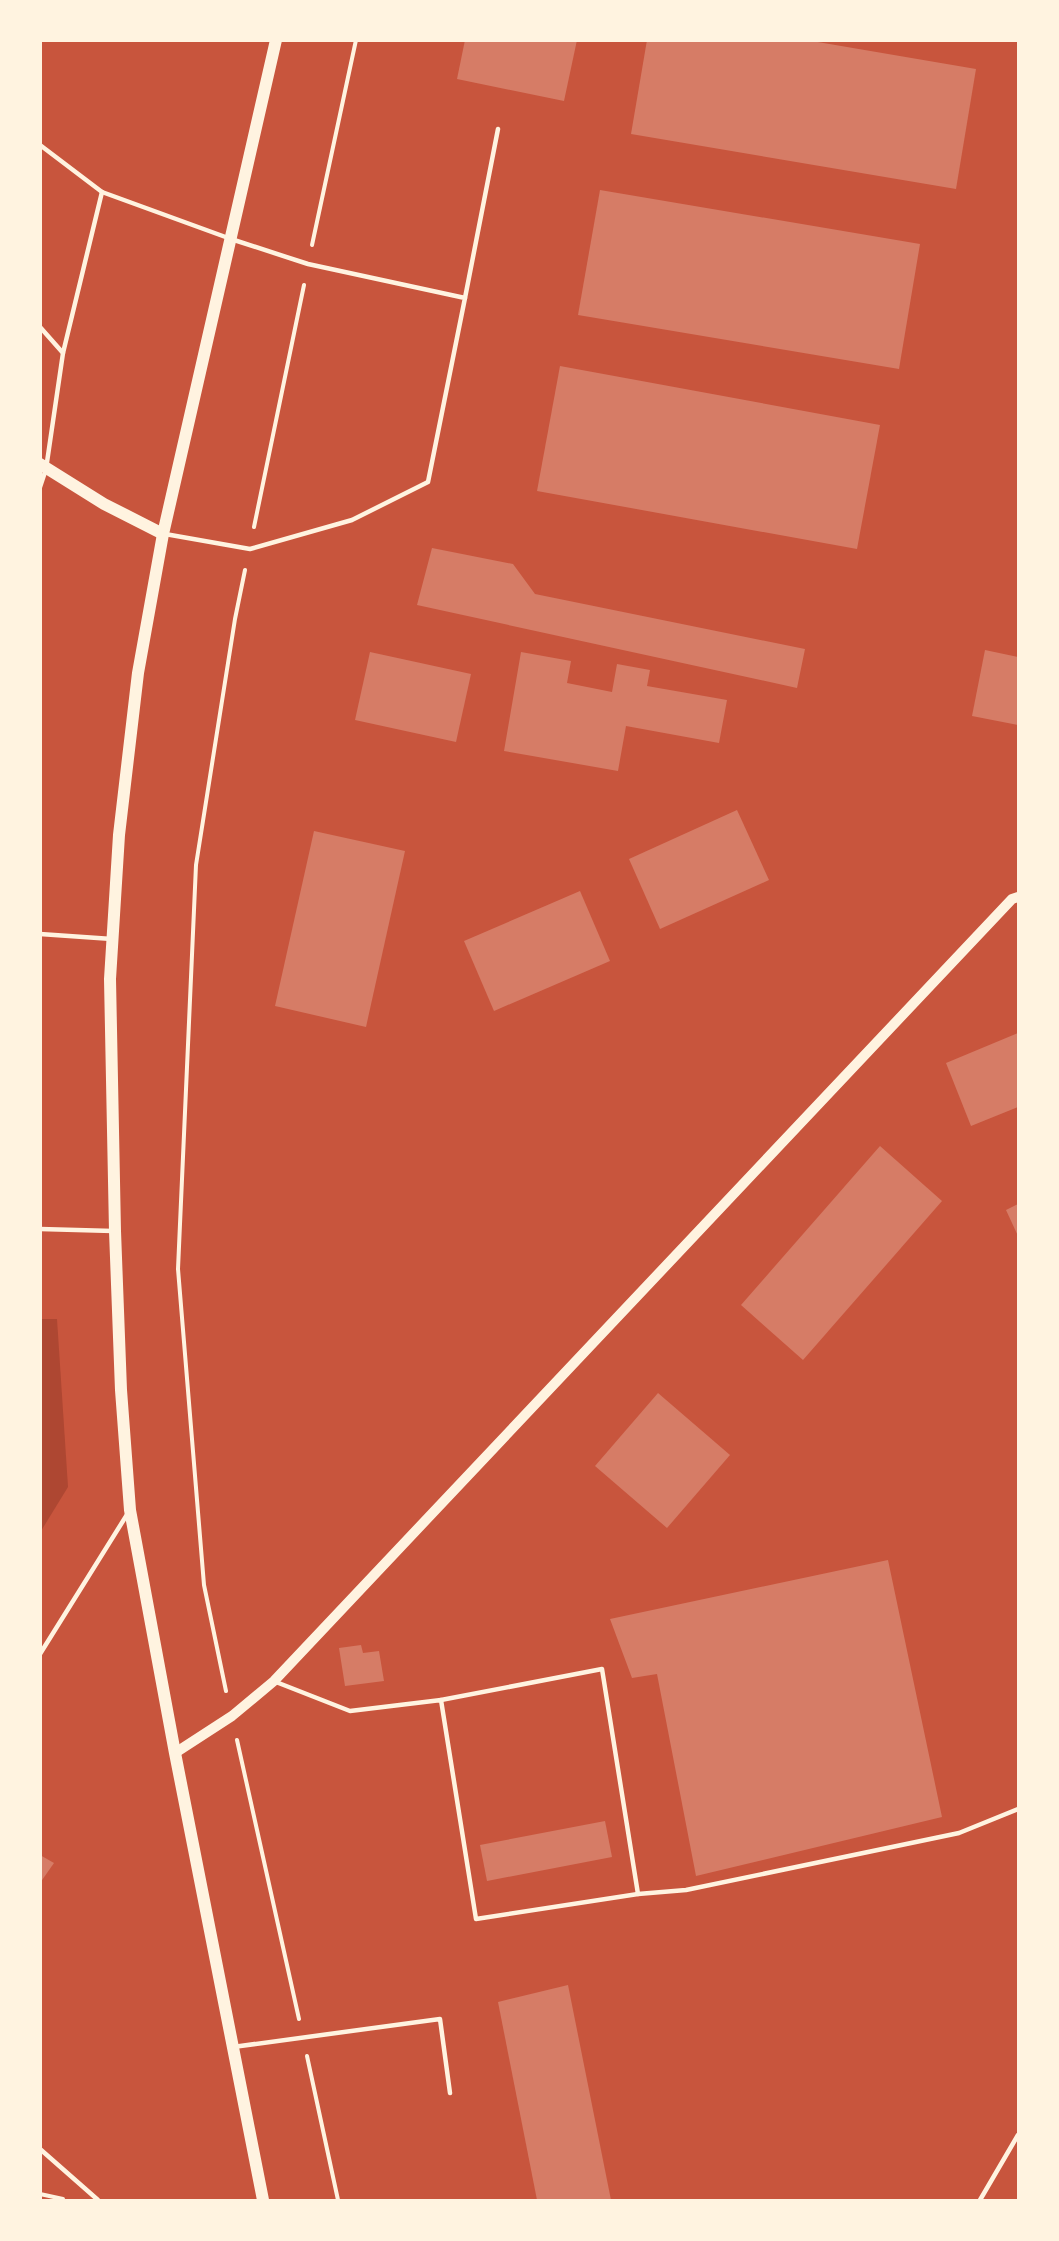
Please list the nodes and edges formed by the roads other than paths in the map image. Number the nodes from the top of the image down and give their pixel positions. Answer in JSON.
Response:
{"nodes":[{"id":1,"x":276,"y":40,"type":"edge"},
{"id":2,"x":498,"y":129,"type":"dead end"},
{"id":3,"x":40,"y":145,"type":"edge"},
{"id":4,"x":102,"y":192,"type":"junction"},
{"id":5,"x":231,"y":239,"type":"junction"},
{"id":6,"x":465,"y":298,"type":"junction"},
{"id":7,"x":40,"y":327,"type":"edge"},
{"id":8,"x":63,"y":353,"type":"junction"},
{"id":9,"x":44,"y":466,"type":"edge"},
{"id":10,"x":40,"y":487,"type":"edge"},
{"id":11,"x":163,"y":534,"type":"junction"},
{"id":12,"x":1018,"y":897,"type":"edge"},
{"id":13,"x":40,"y":934,"type":"edge"},
{"id":14,"x":112,"y":939,"type":"junction"},
{"id":15,"x":40,"y":1229,"type":"edge"},
{"id":16,"x":115,"y":1231,"type":"junction"},
{"id":17,"x":130,"y":1510,"type":"junction"},
{"id":18,"x":40,"y":1654,"type":"edge"},
{"id":19,"x":274,"y":1681,"type":"junction"},
{"id":20,"x":441,"y":1700,"type":"junction"},
{"id":21,"x":175,"y":1753,"type":"junction"},
{"id":22,"x":1018,"y":1809,"type":"edge"},
{"id":23,"x":638,"y":1894,"type":"junction"},
{"id":24,"x":233,"y":2047,"type":"junction"},
{"id":25,"x":450,"y":2093,"type":"dead end"},
{"id":26,"x":1018,"y":2135,"type":"edge"},
{"id":27,"x":40,"y":2149,"type":"edge"},
{"id":28,"x":98,"y":2200,"type":"edge"},
{"id":29,"x":263,"y":2200,"type":"edge"},
{"id":30,"x":980,"y":2200,"type":"edge"}],
"edges":[{"from":1,"to":5,"type":"main road"},
{"from":2,"to":6,"type":"lane"},
{"from":3,"to":4,"type":"lane"},
{"from":4,"to":5,"type":"lane"},
{"from":4,"to":8,"type":"lane"},
{"from":5,"to":6,"type":"lane"},
{"from":5,"to":11,"type":"main road"},
{"from":6,"to":11,"type":"lane"},
{"from":7,"to":8,"type":"lane"},
{"from":8,"to":9,"type":"lane"},
{"from":9,"to":10,"type":"lane"},
{"from":9,"to":11,"type":"main road"},
{"from":11,"to":14,"type":"main road"},
{"from":12,"to":19,"type":"street"},
{"from":13,"to":14,"type":"lane"},
{"from":14,"to":16,"type":"main road"},
{"from":15,"to":16,"type":"lane"},
{"from":16,"to":17,"type":"main road"},
{"from":17,"to":18,"type":"lane"},
{"from":17,"to":21,"type":"main road"},
{"from":19,"to":20,"type":"lane"},
{"from":19,"to":21,"type":"street"},
{"from":20,"to":23,"type":"lane"},
{"from":20,"to":23,"type":"lane"},
{"from":21,"to":24,"type":"main road"},
{"from":22,"to":23,"type":"lane"},
{"from":24,"to":25,"type":"lane"},
{"from":24,"to":29,"type":"main road"},
{"from":26,"to":30,"type":"lane"},
{"from":27,"to":28,"type":"lane"}]}
